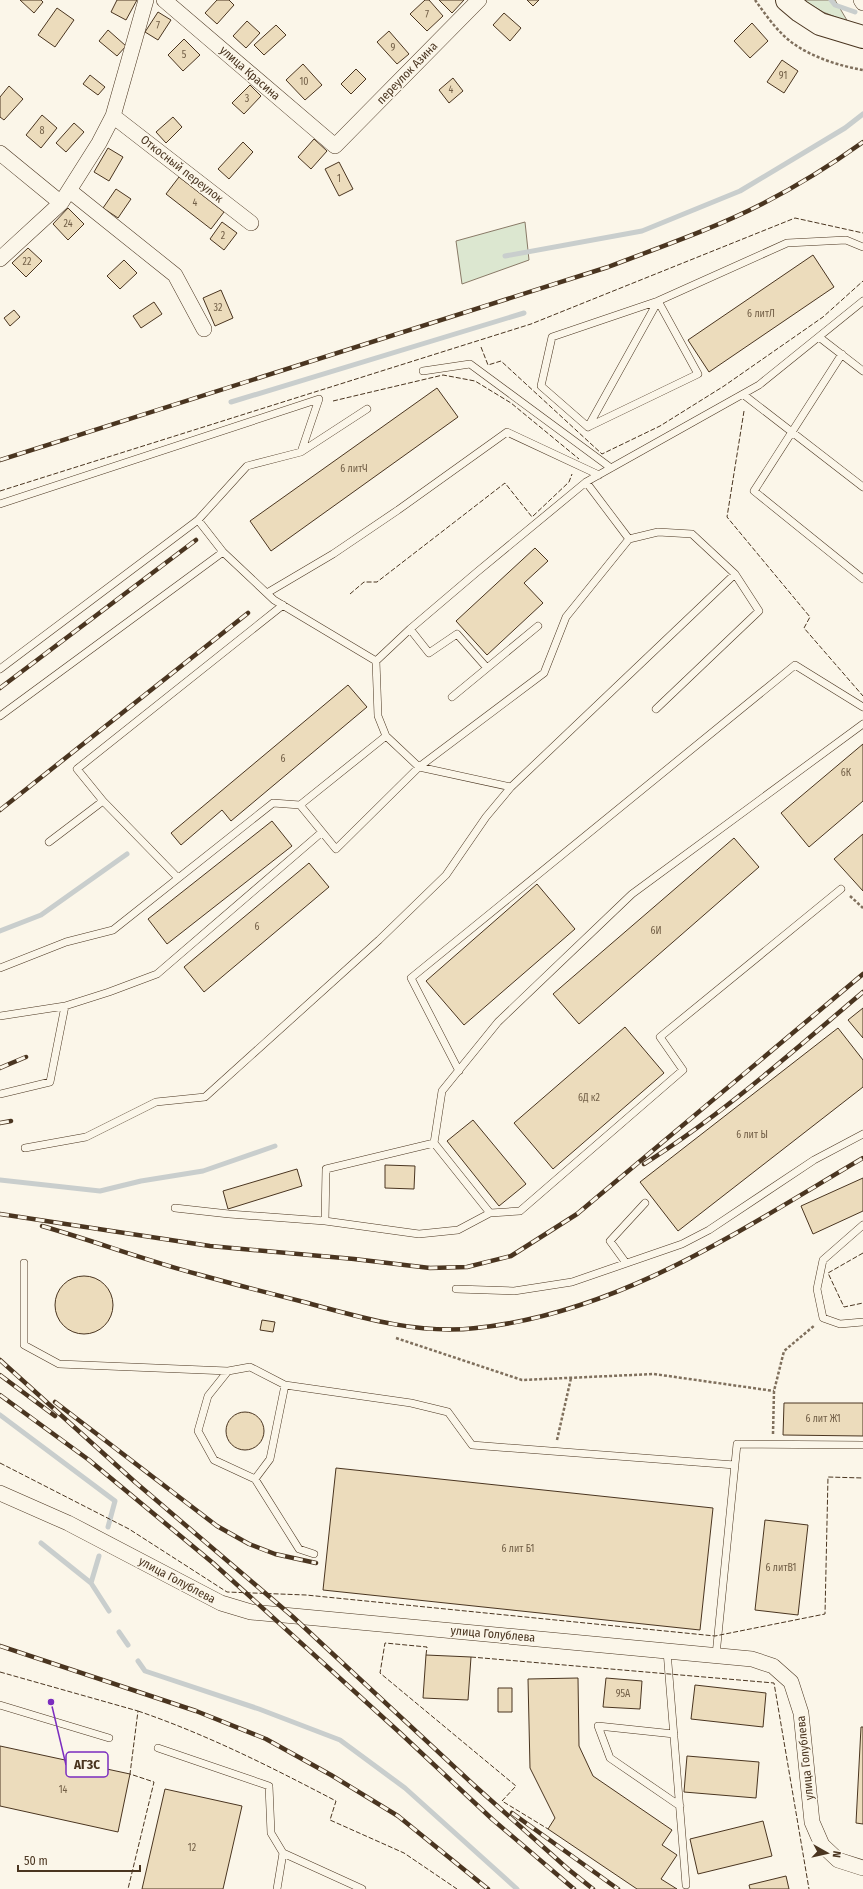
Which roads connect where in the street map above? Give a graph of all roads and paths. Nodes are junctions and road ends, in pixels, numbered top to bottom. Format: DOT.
graph roads {
  1 [pos="146,0"];
  2 [pos="164,0"];
  3 [pos="479,0"];
  4 [pos="755,0"];
  5 [pos="787,0"];
  6 [pos="861,0"];
  7 [pos="863,4"];
  8 [pos="863,37"];
  9 [pos="863,70"];
  10 [pos="113,116"];
  11 [pos="335,146"];
  12 [pos="0,153"];
  13 [pos="65,197"];
  14 [pos="251,223"];
  15 [pos="863,247"];
  16 [pos="0,259"];
  17 [pos="658,301"];
  18 [pos="863,301"];
  19 [pos="204,329"];
  20 [pos="819,337"];
  21 [pos="842,354"];
  22 [pos="423,371"];
  23 [pos="863,371"];
  24 [pos="744,395"];
  25 [pos="367,409"];
  26 [pos="588,428"];
  27 [pos="792,432"];
  28 [pos="301,452"];
  29 [pos="611,468"];
  30 [pos="599,475"];
  31 [pos="586,482"];
  32 [pos="863,487"];
  33 [pos="0,504"];
  34 [pos="198,520"];
  35 [pos="629,540"];
  36 [pos="223,552"];
  37 [pos="735,574"];
  38 [pos="863,579"];
  39 [pos="267,593"];
  40 [pos="283,605"];
  41 [pos="538,626"];
  42 [pos="410,630"];
  43 [pos="376,661"];
  44 [pos="487,668"];
  45 [pos="0,670"];
  46 [pos="452,697"];
  47 [pos="863,707"];
  48 [pos="656,709"];
  49 [pos="0,716"];
  50 [pos="863,724"];
  51 [pos="386,736"];
  52 [pos="419,767"];
  53 [pos="511,787"];
  54 [pos="103,801"];
  55 [pos="300,805"];
  56 [pos="322,832"];
  57 [pos="49,842"];
  58 [pos="178,878"];
  59 [pos="841,889"];
  60 [pos="863,908"];
  61 [pos="0,968"];
  62 [pos="65,1006"];
  63 [pos="0,1016"];
  64 [pos="459,1071"];
  65 [pos="0,1094"];
  66 [pos="863,1134"];
  67 [pos="434,1143"];
  68 [pos="26,1148"];
  69 [pos="645,1203"];
  70 [pos="175,1208"];
  71 [pos="490,1213"];
  72 [pos="325,1221"];
  73 [pos="863,1225"];
  74 [pos="24,1263"];
  75 [pos="626,1263"];
  76 [pos="456,1289"];
  77 [pos="823,1318"];
  78 [pos="863,1322"];
  79 [pos="396,1338"];
  80 [pos="228,1371"];
  81 [pos="571,1378"];
  82 [pos="285,1385"];
  83 [pos="774,1391"];
  84 [pos="773,1445"];
  85 [pos="863,1446"];
  86 [pos="554,1451"];
  87 [pos="735,1465"];
  88 [pos="255,1479"];
  89 [pos="0,1493"];
  90 [pos="314,1554"];
  91 [pos="667,1650"];
  92 [pos="716,1655"];
  93 [pos="0,1705"];
  94 [pos="674,1734"];
  95 [pos="109,1738"];
  96 [pos="158,1748"];
  97 [pos="680,1806"];
  98 [pos="283,1853"];
  99 [pos="863,1868"];
  100 [pos="686,1885"];
  101 [pos="277,1889"];
  102 [pos="362,1889"];
  1 -- 10 [label="street"];
  2 -- 11 [label="street, улица Красина"];
  3 -- 11 [label="street, переулок Азина"];
  4 -- 9 [label="path"];
  5 -- 8 [label="main road"];
  6 -- 7 [label="street"];
  10 -- 13 [label="street"];
  10 -- 14 [label="street, Откосный переулок"];
  12 -- 13 [label="street"];
  13 -- 16 [label="street"];
  13 -- 19 [label="street"];
  15 -- 17 [label="lane"];
  17 -- 26 [label="lane"];
  17 -- 26 [label="lane"];
  17 -- 26 [label="lane"];
  18 -- 20 [label="lane"];
  20 -- 21 [label="lane"];
  20 -- 24 [label="lane"];
  21 -- 23 [label="lane"];
  21 -- 27 [label="lane"];
  22 -- 29 [label="lane"];
  24 -- 27 [label="lane"];
  24 -- 29 [label="lane"];
  25 -- 28 [label="lane"];
  27 -- 32 [label="lane"];
  27 -- 38 [label="lane"];
  28 -- 33 [label="lane"];
  28 -- 34 [label="lane"];
  29 -- 30 [label="lane"];
  30 -- 31 [label="lane"];
  30 -- 39 [label="lane"];
  31 -- 35 [label="lane"];
  31 -- 42 [label="lane"];
  34 -- 36 [label="lane"];
  34 -- 45 [label="lane"];
  35 -- 37 [label="lane"];
  35 -- 52 [label="lane"];
  36 -- 39 [label="lane"];
  36 -- 49 [label="lane"];
  37 -- 48 [label="lane"];
  37 -- 53 [label="lane"];
  39 -- 40 [label="lane"];
  40 -- 43 [label="lane"];
  40 -- 54 [label="lane"];
  41 -- 44 [label="lane"];
  42 -- 43 [label="lane"];
  42 -- 44 [label="lane"];
  43 -- 51 [label="lane"];
  44 -- 46 [label="lane"];
  47 -- 64 [label="lane"];
  50 -- 64 [label="lane"];
  51 -- 52 [label="lane"];
  51 -- 55 [label="lane"];
  52 -- 53 [label="lane"];
  52 -- 56 [label="lane"];
  53 -- 68 [label="lane"];
  54 -- 57 [label="lane"];
  54 -- 58 [label="lane"];
  55 -- 56 [label="lane"];
  55 -- 58 [label="lane"];
  56 -- 62 [label="lane"];
  58 -- 61 [label="lane"];
  59 -- 60 [label="path"];
  59 -- 71 [label="lane"];
  62 -- 63 [label="lane"];
  62 -- 65 [label="lane"];
  64 -- 67 [label="lane"];
  66 -- 75 [label="lane"];
  67 -- 71 [label="lane"];
  67 -- 72 [label="lane"];
  69 -- 75 [label="lane"];
  70 -- 72 [label="lane"];
  71 -- 72 [label="lane"];
  73 -- 77 [label="lane"];
  74 -- 80 [label="lane"];
  75 -- 76 [label="lane"];
  77 -- 78 [label="lane"];
  77 -- 83 [label="path"];
  79 -- 81 [label="path"];
  80 -- 82 [label="lane"];
  80 -- 88 [label="lane"];
  81 -- 83 [label="path"];
  81 -- 86 [label="path"];
  82 -- 86 [label="lane"];
  82 -- 88 [label="lane"];
  83 -- 84 [label="path"];
  84 -- 85 [label="lane"];
  84 -- 87 [label="lane"];
  86 -- 87 [label="lane"];
  87 -- 92 [label="lane"];
  88 -- 90 [label="lane"];
  89 -- 91 [label="street, улица Голублева"];
  91 -- 92 [label="street, улица Голублева"];
  91 -- 94 [label="lane"];
  92 -- 99 [label="street, улица Голублева"];
  93 -- 95 [label="lane"];
  94 -- 97 [label="lane"];
  94 -- 97 [label="lane"];
  96 -- 98 [label="lane"];
  97 -- 100 [label="lane"];
  98 -- 101 [label="lane"];
  98 -- 102 [label="lane"];
}
